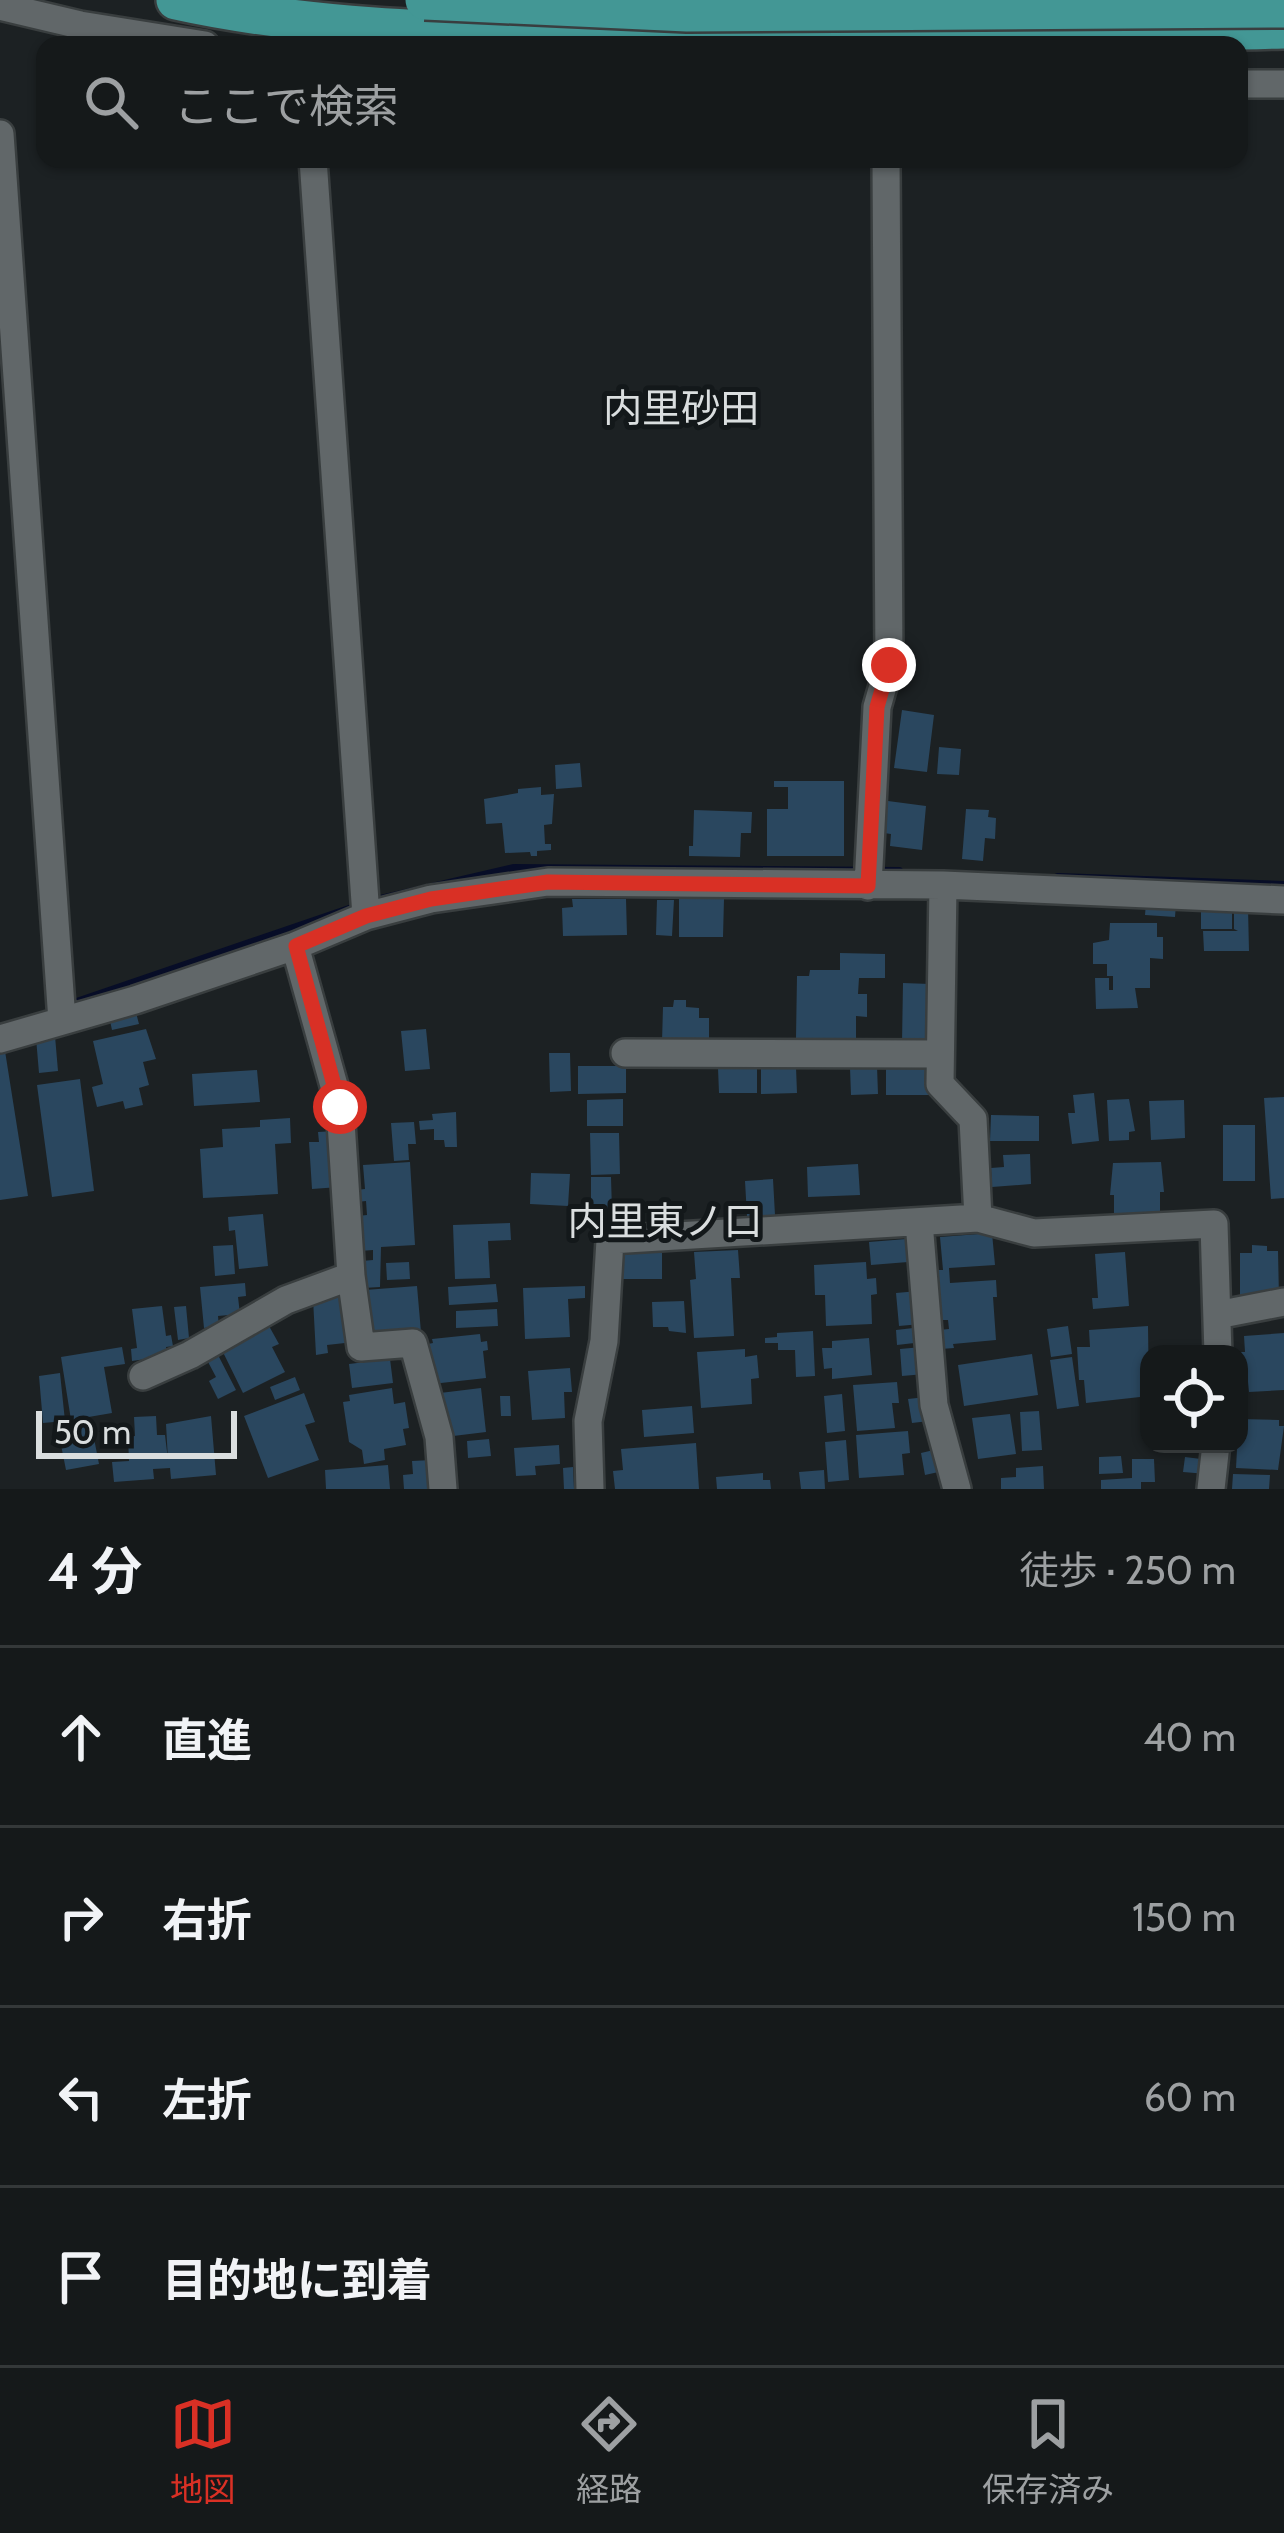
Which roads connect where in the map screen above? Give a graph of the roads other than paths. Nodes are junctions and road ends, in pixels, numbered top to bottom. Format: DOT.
graph roads {
  1 [pos="147,0"];
  2 [pos="176,0"];
  3 [pos="425,0"];
  4 [pos="0,7"];
  5 [pos="1284,8"];
  6 [pos="1284,29"];
  7 [pos="149,36"];
  8 [pos="323,36"];
  9 [pos="587,36"];
  10 [pos="983,36"];
  11 [pos="1248,54"];
  12 [pos="1284,54"];
  13 [pos="1248,84"];
  14 [pos="1284,84"];
  15 [pos="0,134"];
  16 [pos="314,168"];
  17 [pos="886,168"];
  18 [pos="943,884"];
  19 [pos="868,886"];
  20 [pos="1284,900"];
  21 [pos="366,916"];
  22 [pos="296,946"];
  23 [pos="62,1021"];
  24 [pos="0,1039"];
  25 [pos="625,1053"];
  26 [pos="940,1054"];
  27 [pos="978,1218"];
  28 [pos="919,1222"];
  29 [pos="351,1276"];
  30 [pos="1284,1302"];
  31 [pos="1217,1315"];
  32 [pos="1218,1345"];
  33 [pos="142,1376"];
  34 [pos="1215,1453"];
  35 [pos="442,1489"];
  36 [pos="590,1489"];
  37 [pos="957,1489"];
  38 [pos="1211,1489"];
  1 -- 8 [label="highway"];
  2 -- 9 [label="highway"];
  3 -- 5 [label="highway, bridge"];
  4 -- 7 [label="street"];
  6 -- 10 [label="highway"];
  11 -- 12 [label="highway"];
  13 -- 14 [label="street"];
  15 -- 23 [label="street"];
  16 -- 21 [label="street"];
  17 -- 19 [label="street"];
  18 -- 19 [label="street"];
  18 -- 20 [label="street"];
  18 -- 26 [label="street"];
  19 -- 21 [label="street"];
  21 -- 22 [label="street"];
  22 -- 23 [label="street"];
  22 -- 29 [label="street"];
  23 -- 24 [label="street"];
  25 -- 26 [label="street"];
  26 -- 27 [label="street"];
  27 -- 28 [label="street"];
  27 -- 31 [label="street"];
  28 -- 36 [label="street"];
  28 -- 37 [label="street"];
  29 -- 33 [label="street"];
  29 -- 35 [label="street"];
  30 -- 31 [label="street"];
  31 -- 32 [label="street"];
  34 -- 38 [label="street"];
}
